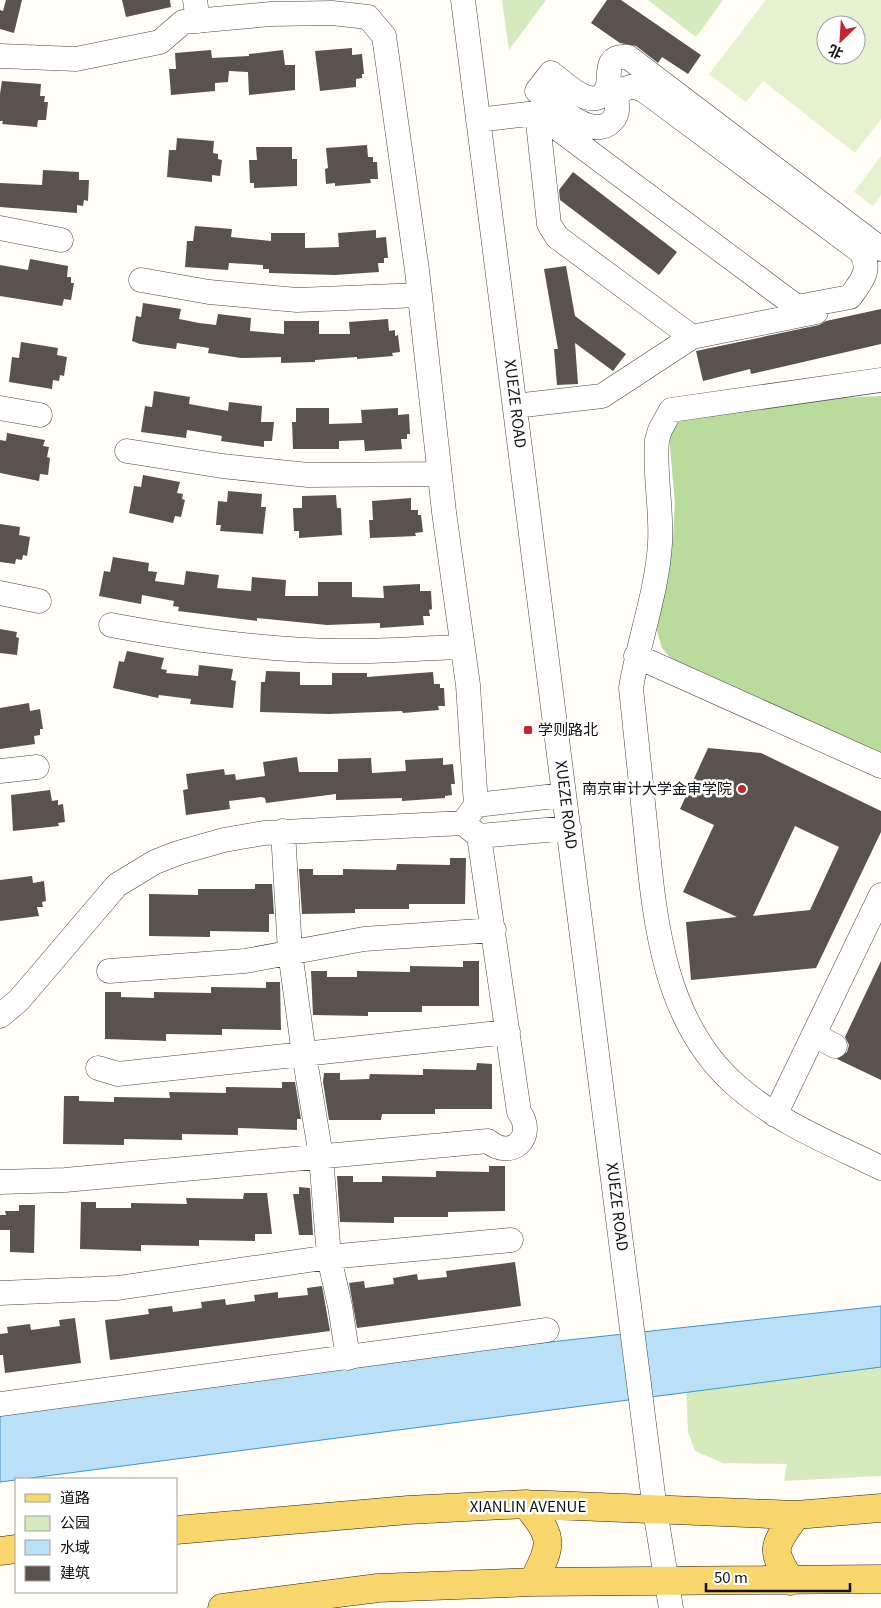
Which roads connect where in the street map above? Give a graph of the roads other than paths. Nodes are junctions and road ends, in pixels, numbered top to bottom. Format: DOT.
graph roads {
  1 [pos="463,0"];
  2 [pos="197,10"];
  3 [pos="0,56"];
  4 [pos="537,113"];
  5 [pos="478,120"];
  6 [pos="0,228"];
  7 [pos="61,240"];
  8 [pos="881,249"];
  9 [pos="881,270"];
  10 [pos="141,280"];
  11 [pos="420,295"];
  12 [pos="692,337"];
  13 [pos="881,380"];
  14 [pos="515,406"];
  15 [pos="0,408"];
  16 [pos="40,415"];
  17 [pos="127,451"];
  18 [pos="439,474"];
  19 [pos="0,593"];
  20 [pos="38,601"];
  21 [pos="111,625"];
  22 [pos="462,647"];
  23 [pos="636,656"];
  24 [pos="881,766"];
  25 [pos="36,767"];
  26 [pos="0,771"];
  27 [pos="564,794"];
  28 [pos="473,821"];
  29 [pos="569,828"];
  30 [pos="283,831"];
  31 [pos="881,895"];
  32 [pos="494,930"];
  33 [pos="290,952"];
  34 [pos="109,971"];
  35 [pos="0,1016"];
  36 [pos="508,1032"];
  37 [pos="814,1035"];
  38 [pos="835,1046"];
  39 [pos="304,1054"];
  40 [pos="98,1068"];
  41 [pos="775,1115"];
  42 [pos="321,1156"];
  43 [pos="881,1168"];
  44 [pos="0,1182"];
  45 [pos="511,1240"];
  46 [pos="329,1257"];
  47 [pos="0,1293"];
  48 [pos="547,1330"];
  49 [pos="348,1358"];
  50 [pos="0,1404"];
  51 [pos="526,1504"];
  52 [pos="881,1508"];
  53 [pos="656,1510"];
  54 [pos="796,1515"];
  55 [pos="178,1530"];
  56 [pos="15,1549"];
  57 [pos="0,1551"];
  58 [pos="881,1580"];
  59 [pos="668,1581"];
  60 [pos="791,1581"];
  61 [pos="533,1582"];
  62 [pos="222,1608"];
  63 [pos="671,1608"];
  1 -- 5 [label="street, XUEZE ROAD"];
  2 -- 3 [label="street"];
  2 -- 11 [label="street"];
  4 -- 5 [label="street"];
  4 -- 8 [label="street"];
  4 -- 12 [label="street"];
  5 -- 14 [label="street, XUEZE ROAD"];
  6 -- 7 [label="street"];
  9 -- 12 [label="street"];
  10 -- 11 [label="street"];
  11 -- 18 [label="street"];
  12 -- 14 [label="street"];
  13 -- 23 [label="street"];
  14 -- 27 [label="street, XUEZE ROAD"];
  15 -- 16 [label="street"];
  17 -- 18 [label="street"];
  18 -- 22 [label="street"];
  19 -- 20 [label="street"];
  21 -- 22 [label="street"];
  22 -- 28 [label="street"];
  23 -- 24 [label="street"];
  23 -- 41 [label="street"];
  25 -- 26 [label="street"];
  27 -- 28 [label="street"];
  27 -- 29 [label="street, XUEZE ROAD"];
  28 -- 29 [label="street"];
  28 -- 30 [label="street"];
  28 -- 32 [label="street"];
  29 -- 53 [label="street, XUEZE ROAD"];
  30 -- 33 [label="street"];
  30 -- 35 [label="street"];
  31 -- 37 [label="street"];
  32 -- 33 [label="street"];
  32 -- 36 [label="street"];
  33 -- 34 [label="street"];
  33 -- 39 [label="street"];
  36 -- 39 [label="street"];
  36 -- 42 [label="street"];
  37 -- 38 [label="street"];
  37 -- 41 [label="street"];
  39 -- 40 [label="street"];
  39 -- 42 [label="street"];
  41 -- 43 [label="street"];
  42 -- 44 [label="street"];
  42 -- 46 [label="street"];
  45 -- 46 [label="street"];
  46 -- 47 [label="street"];
  46 -- 49 [label="street"];
  48 -- 49 [label="street"];
  49 -- 50 [label="street"];
  51 -- 53 [label="main road, XIANLIN AVENUE"];
  51 -- 55 [label="main road, XIANLIN AVENUE"];
  51 -- 61 [label="main road"];
  52 -- 54 [label="main road, XIANLIN AVENUE"];
  53 -- 54 [label="main road, XIANLIN AVENUE"];
  53 -- 59 [label="street, XUEZE ROAD"];
  54 -- 60 [label="main road"];
  56 -- 57 [label="main road"];
  58 -- 60 [label="main road"];
  59 -- 60 [label="main road"];
  59 -- 61 [label="main road"];
  59 -- 63 [label="street, XUEZE ROAD"];
  61 -- 62 [label="main road"];
}
